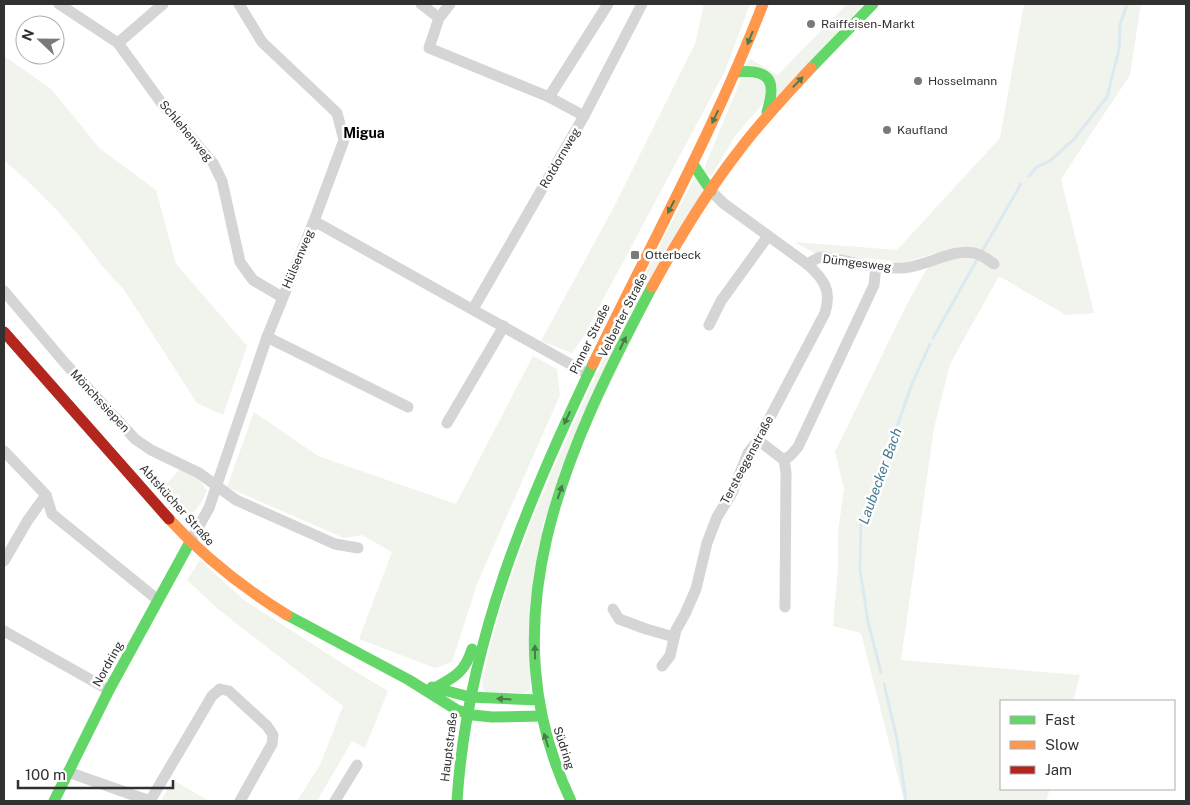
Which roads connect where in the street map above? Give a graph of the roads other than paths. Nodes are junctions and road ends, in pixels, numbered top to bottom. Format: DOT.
graph roads {
  1 [pos="59,4"];
  2 [pos="163,4"];
  3 [pos="239,4"];
  4 [pos="421,4"];
  5 [pos="450,4"];
  6 [pos="608,4"];
  7 [pos="642,4"];
  8 [pos="763,4"];
  9 [pos="873,4"];
  10 [pos="440,18"];
  11 [pos="118,43"];
  12 [pos="736,72"];
  13 [pos="549,97"];
  14 [pos="584,116"];
  15 [pos="765,119"];
  16 [pos="693,164"];
  17 [pos="711,191"];
  18 [pos="314,221"];
  19 [pos="768,236"];
  20 [pos="989,261"];
  21 [pos="808,264"];
  22 [pos="876,266"];
  23 [pos="4,292"];
  24 [pos="282,297"];
  25 [pos="472,309"];
  26 [pos="709,325"];
  27 [pos="504,326"];
  28 [pos="4,332"];
  29 [pos="267,337"];
  30 [pos="588,374"];
  31 [pos="408,407"];
  32 [pos="447,423"];
  33 [pos="758,440"];
  34 [pos="4,451"];
  35 [pos="784,460"];
  36 [pos="216,486"];
  37 [pos="46,495"];
  38 [pos="522,523"];
  39 [pos="190,542"];
  40 [pos="358,548"];
  41 [pos="4,561"];
  42 [pos="158,600"];
  43 [pos="785,607"];
  44 [pos="614,609"];
  45 [pos="4,631"];
  46 [pos="674,637"];
  47 [pos="662,666"];
  48 [pos="417,684"];
  49 [pos="435,688"];
  50 [pos="109,690"];
  51 [pos="470,697"];
  52 [pos="538,700"];
  53 [pos="466,714"];
  54 [pos="541,716"];
  55 [pos="357,765"];
  56 [pos="68,772"];
  57 [pos="54,801"];
  58 [pos="150,801"];
  59 [pos="240,801"];
  60 [pos="334,801"];
  61 [pos="457,801"];
  62 [pos="571,801"];
  1 -- 11 [label="street, Schlehenweg"];
  2 -- 11 [label="street"];
  3 -- 18 [label="street, Hülsenweg"];
  4 -- 10 [label="street"];
  5 -- 10 [label="street"];
  6 -- 13 [label="street"];
  7 -- 14 [label="street, Rotdornweg"];
  8 -- 12 [label="street, Pinner Straße, one-way"];
  15 -- 9 [label="street, Velberter Straße, one-way"];
  10 -- 13 [label="street"];
  11 -- 24 [label="street, Schlehenweg"];
  12 -- 15 [label="street"];
  12 -- 16 [label="street, Pinner Straße, one-way"];
  13 -- 14 [label="street"];
  14 -- 25 [label="street, Rotdornweg"];
  15 -- 17 [label="street, Velberter Straße"];
  16 -- 17 [label="street"];
  16 -- 30 [label="street, Pinner Straße, one-way"];
  17 -- 19 [label="street, Dümgesweg"];
  52 -- 17 [label="street, Velberter Straße, one-way"];
  18 -- 24 [label="street, Hülsenweg"];
  18 -- 25 [label="street"];
  19 -- 21 [label="street, Dümgesweg"];
  19 -- 26 [label="street"];
  20 -- 22 [label="street, Dümgesweg"];
  21 -- 22 [label="street, Dümgesweg"];
  21 -- 33 [label="street, Tersteegenstraße"];
  22 -- 35 [label="street"];
  23 -- 36 [label="street, Mönchssiepen"];
  24 -- 29 [label="street, Hülsenweg"];
  25 -- 27 [label="street"];
  27 -- 30 [label="street"];
  27 -- 32 [label="street"];
  28 -- 39 [label="street, Abtskücher Straße"];
  29 -- 31 [label="street"];
  29 -- 36 [label="street, Hülsenweg"];
  30 -- 38 [label="street, Pinner Straße, one-way"];
  33 -- 35 [label="street"];
  33 -- 46 [label="street, Tersteegenstraße"];
  34 -- 37 [label="street"];
  35 -- 43 [label="street"];
  36 -- 39 [label="street, Hülsenweg"];
  36 -- 40 [label="street, Mönchssiepen"];
  37 -- 41 [label="street"];
  37 -- 42 [label="street"];
  38 -- 49 [label="street"];
  38 -- 51 [label="street, Pinner Straße"];
  39 -- 42 [label="street, Nordring"];
  39 -- 48 [label="street, Abtskücher Straße"];
  42 -- 50 [label="street, Nordring"];
  44 -- 46 [label="street"];
  45 -- 50 [label="street"];
  46 -- 47 [label="street, Tersteegenstraße"];
  48 -- 49 [label="street, Abtskücher Straße"];
  48 -- 53 [label="street, Abtskücher Straße"];
  49 -- 51 [label="street, Abtskücher Straße"];
  50 -- 56 [label="street, Nordring"];
  52 -- 51 [label="street, Abtskücher Straße, one-way"];
  51 -- 53 [label="street, Hauptstraße"];
  52 -- 54 [label="street, Südring"];
  53 -- 54 [label="street"];
  53 -- 61 [label="street, Hauptstraße"];
  62 -- 54 [label="street, Südring, one-way"];
  55 -- 60 [label="street"];
  56 -- 57 [label="street, Nordring"];
  56 -- 58 [label="street"];
  58 -- 59 [label="street"];
}
